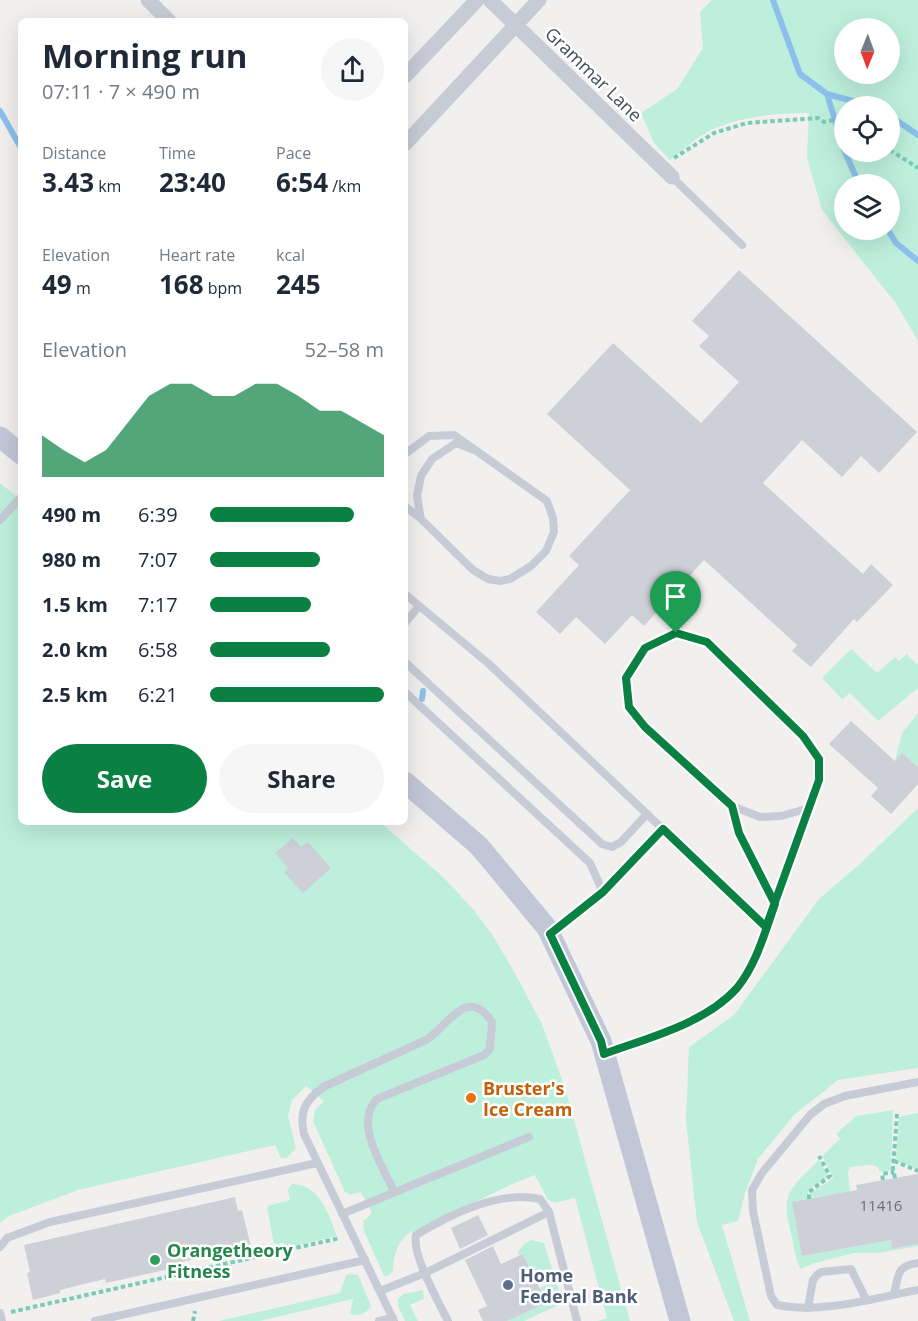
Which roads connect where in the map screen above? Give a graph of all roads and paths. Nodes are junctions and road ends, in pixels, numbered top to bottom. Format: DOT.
graph roads {
  1 [pos="148,0"];
  2 [pos="477,0"];
  3 [pos="490,0"];
  4 [pos="539,0"];
  5 [pos="166,18"];
  6 [pos="515,25"];
  7 [pos="408,73"];
  8 [pos="834,120"];
  9 [pos="408,141"];
  10 [pos="900,156"];
  11 [pos="670,160"];
  12 [pos="918,168"];
  13 [pos="672,177"];
  14 [pos="742,245"];
  15 [pos="0,437"];
  16 [pos="477,451"];
  17 [pos="18,452"];
  18 [pos="408,452"];
  19 [pos="18,500"];
  20 [pos="408,508"];
  21 [pos="421,519"];
  22 [pos="0,520"];
  23 [pos="673,592"];
  24 [pos="408,597"];
  25 [pos="419,606"];
  26 [pos="408,619"];
  27 [pos="670,636"];
  28 [pos="408,665"];
  29 [pos="408,695"];
  30 [pos="408,785"];
  31 [pos="732,806"];
  32 [pos="810,808"];
  33 [pos="647,814"];
  34 [pos="663,829"];
  35 [pos="603,892"];
  36 [pos="775,904"];
  37 [pos="766,927"];
  38 [pos="550,934"];
  39 [pos="604,1054"];
  40 [pos="918,1082"];
  41 [pos="897,1114"];
  42 [pos="529,1137"];
  43 [pos="819,1156"];
  44 [pos="894,1161"];
  45 [pos="317,1163"];
  46 [pos="918,1171"];
  47 [pos="894,1172"];
  48 [pos="895,1178"];
  49 [pos="883,1180"];
  50 [pos="394,1192"];
  51 [pos="809,1199"];
  52 [pos="549,1212"];
  53 [pos="342,1214"];
  54 [pos="353,1235"];
  55 [pos="0,1247"];
  56 [pos="365,1260"];
  57 [pos="918,1263"];
  58 [pos="425,1273"];
  59 [pos="918,1290"];
  60 [pos="380,1291"];
  61 [pos="894,1294"];
  62 [pos="866,1299"];
  63 [pos="808,1308"];
  64 [pos="0,1314"];
  65 [pos="393,1319"];
  66 [pos="2,1321"];
  67 [pos="95,1321"];
  68 [pos="379,1321"];
  69 [pos="448,1321"];
  70 [pos="578,1321"];
  71 [pos="680,1321"];
  1 -- 5 [label="street"];
  2 -- 7 [label="street"];
  3 -- 6 [label="street, Grammar Lane"];
  4 -- 6 [label="street"];
  6 -- 9 [label="street"];
  6 -- 13 [label="street, Grammar Lane"];
  8 -- 11 [label="path"];
  10 -- 12 [label="path"];
  13 -- 14 [label="lane"];
  15 -- 17 [label="main road"];
  16 -- 18 [label="lane"];
  16 -- 21 [label="lane"];
  16 -- 21 [label="lane"];
  19 -- 22 [label="lane"];
  20 -- 21 [label="lane"];
  23 -- 27 [label="path"];
  24 -- 25 [label="lane"];
  25 -- 26 [label="lane"];
  25 -- 33 [label="lane"];
  27 -- 31 [label="lane"];
  27 -- 32 [label="lane"];
  28 -- 33 [label="lane"];
  29 -- 35 [label="lane"];
  30 -- 38 [label="main road"];
  31 -- 32 [label="lane"];
  31 -- 36 [label="lane"];
  32 -- 36 [label="lane"];
  33 -- 34 [label="lane"];
  34 -- 35 [label="lane"];
  34 -- 37 [label="lane"];
  35 -- 38 [label="lane"];
  36 -- 37 [label="lane"];
  37 -- 39 [label="lane"];
  38 -- 39 [label="main road"];
  39 -- 71 [label="main road"];
  40 -- 63 [label="lane"];
  41 -- 44 [label="path"];
  42 -- 50 [label="lane"];
  43 -- 51 [label="path"];
  44 -- 46 [label="path"];
  44 -- 47 [label="path"];
  45 -- 50 [label="lane"];
  45 -- 53 [label="lane"];
  45 -- 55 [label="lane"];
  47 -- 48 [label="path"];
  47 -- 49 [label="path"];
  50 -- 53 [label="lane"];
  52 -- 58 [label="lane"];
  52 -- 58 [label="lane"];
  52 -- 70 [label="lane"];
  53 -- 54 [label="lane"];
  54 -- 56 [label="lane"];
  54 -- 64 [label="path"];
  56 -- 60 [label="lane"];
  56 -- 67 [label="lane"];
  57 -- 61 [label="lane"];
  58 -- 60 [label="lane"];
  58 -- 69 [label="lane"];
  59 -- 61 [label="lane"];
  60 -- 65 [label="lane"];
  61 -- 62 [label="lane"];
  62 -- 63 [label="lane"];
  62 -- 63 [label="lane"];
  64 -- 66 [label="lane"];
  65 -- 68 [label="lane"];
}
